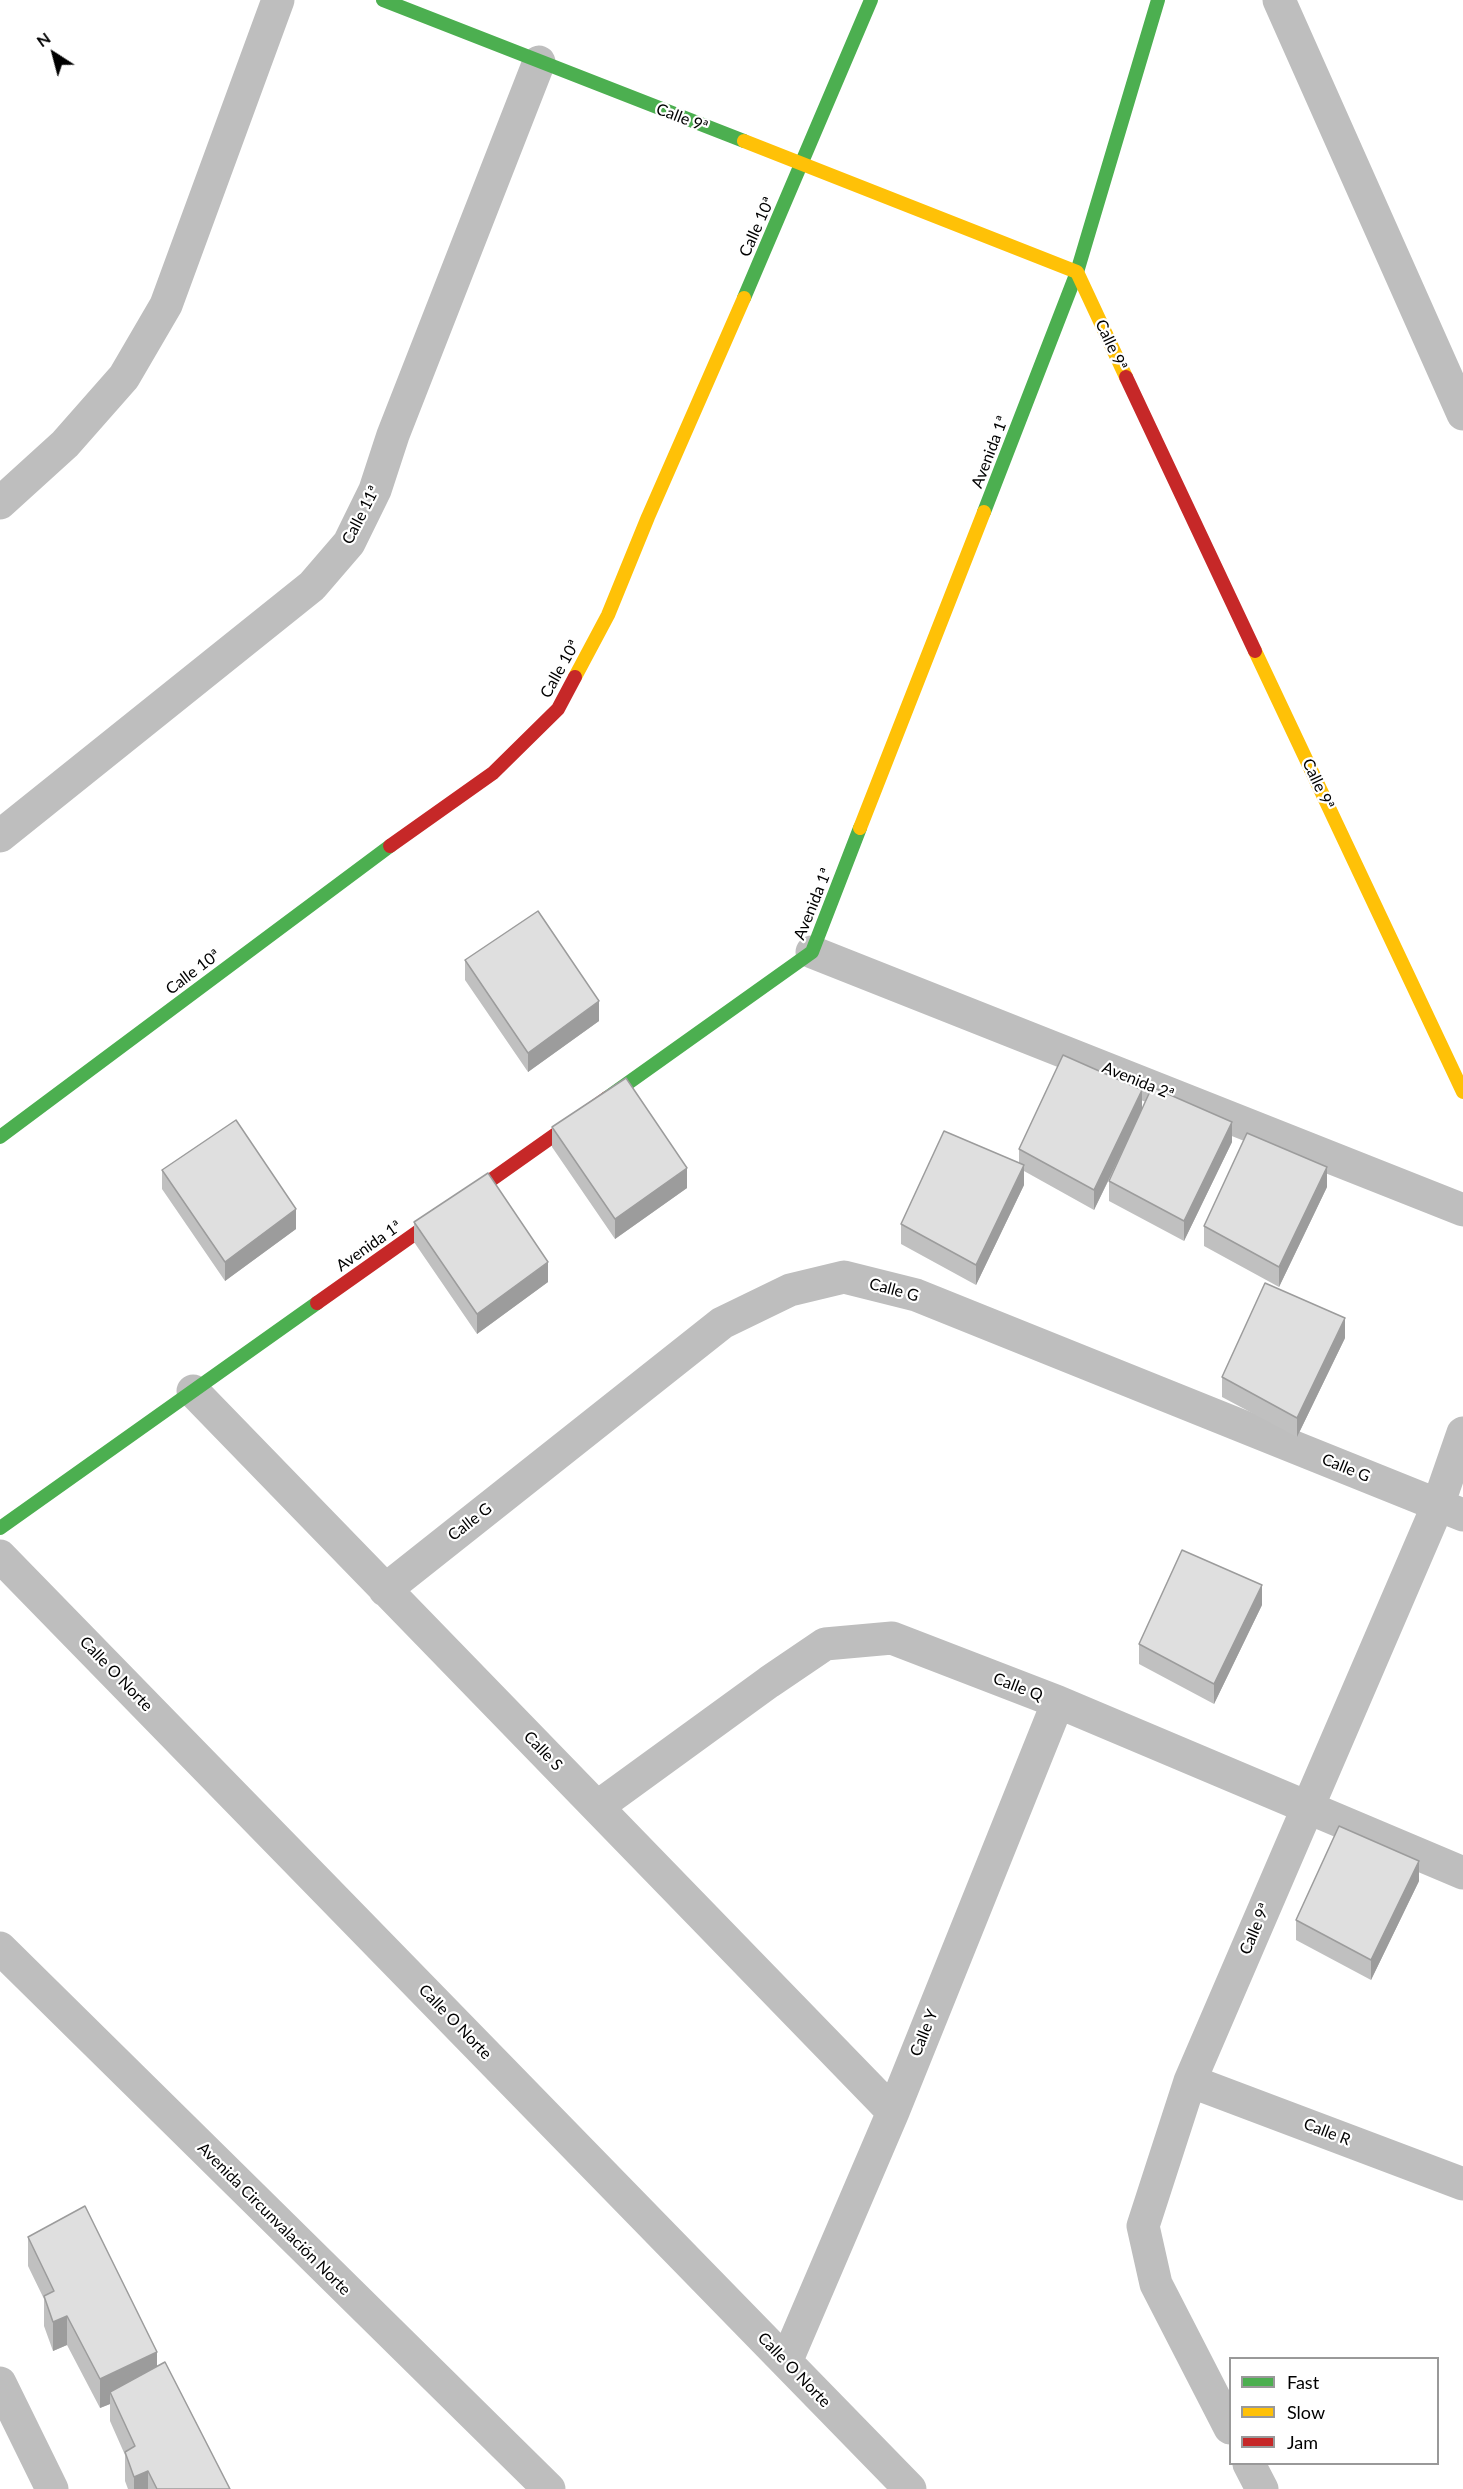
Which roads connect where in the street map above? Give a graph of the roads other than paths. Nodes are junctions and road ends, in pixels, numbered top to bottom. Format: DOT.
graph roads {
  1 [pos="278,0"];
  2 [pos="383,0"];
  3 [pos="871,0"];
  4 [pos="1158,0"];
  5 [pos="1279,0"];
  6 [pos="539,62"];
  7 [pos="802,165"];
  8 [pos="1077,272"];
  9 [pos="1463,414"];
  10 [pos="0,503"];
  11 [pos="0,836"];
  12 [pos="812,952"];
  13 [pos="1463,1092"];
  14 [pos="0,1137"];
  15 [pos="1463,1210"];
  16 [pos="193,1391"];
  17 [pos="1463,1433"];
  18 [pos="1450,1510"];
  19 [pos="0,1528"];
  20 [pos="0,1556"];
  21 [pos="385,1590"];
  22 [pos="1058,1702"];
  23 [pos="597,1807"];
  24 [pos="1307,1808"];
  25 [pos="1463,1873"];
  26 [pos="0,1948"];
  27 [pos="1190,2081"];
  28 [pos="893,2112"];
  29 [pos="1463,2184"];
  30 [pos="786,2362"];
  31 [pos="0,2383"];
  32 [pos="1229,2426"];
  33 [pos="1250,2465"];
  34 [pos="52,2489"];
  35 [pos="549,2489"];
  36 [pos="910,2489"];
  37 [pos="1262,2489"];
  1 -- 10 [label="street"];
  2 -- 6 [label="street, Calle 9ª"];
  3 -- 7 [label="street, Calle 10ª"];
  4 -- 8 [label="street, Avenida 1ª"];
  5 -- 9 [label="street"];
  6 -- 7 [label="street, Calle 9ª"];
  6 -- 11 [label="street, Calle 11ª"];
  7 -- 8 [label="street, Calle 9ª"];
  7 -- 14 [label="street, Calle 10ª"];
  8 -- 12 [label="street, Avenida 1ª"];
  8 -- 13 [label="street, Calle 9ª"];
  12 -- 15 [label="street, Avenida 2ª"];
  12 -- 16 [label="street, Avenida 1ª"];
  16 -- 19 [label="street, Avenida 1ª"];
  16 -- 21 [label="street, Calle S"];
  17 -- 18 [label="street, Calle 9ª"];
  18 -- 21 [label="street, Calle G"];
  18 -- 24 [label="street, Calle 9ª"];
  20 -- 30 [label="street, Calle O Norte"];
  21 -- 23 [label="street, Calle S"];
  22 -- 23 [label="street, Calle Q"];
  22 -- 24 [label="street, Calle Q"];
  22 -- 28 [label="street, Calle Y"];
  23 -- 28 [label="street, Calle S"];
  24 -- 25 [label="street, Calle Q"];
  24 -- 27 [label="street, Calle 9ª"];
  26 -- 35 [label="street, Avenida Circunvalación Norte"];
  27 -- 29 [label="street, Calle R"];
  27 -- 32 [label="street, Calle 9ª"];
  28 -- 30 [label="street, Calle Y"];
  30 -- 36 [label="street, Calle O Norte"];
  31 -- 34 [label="street"];
  33 -- 37 [label="street"];
}
